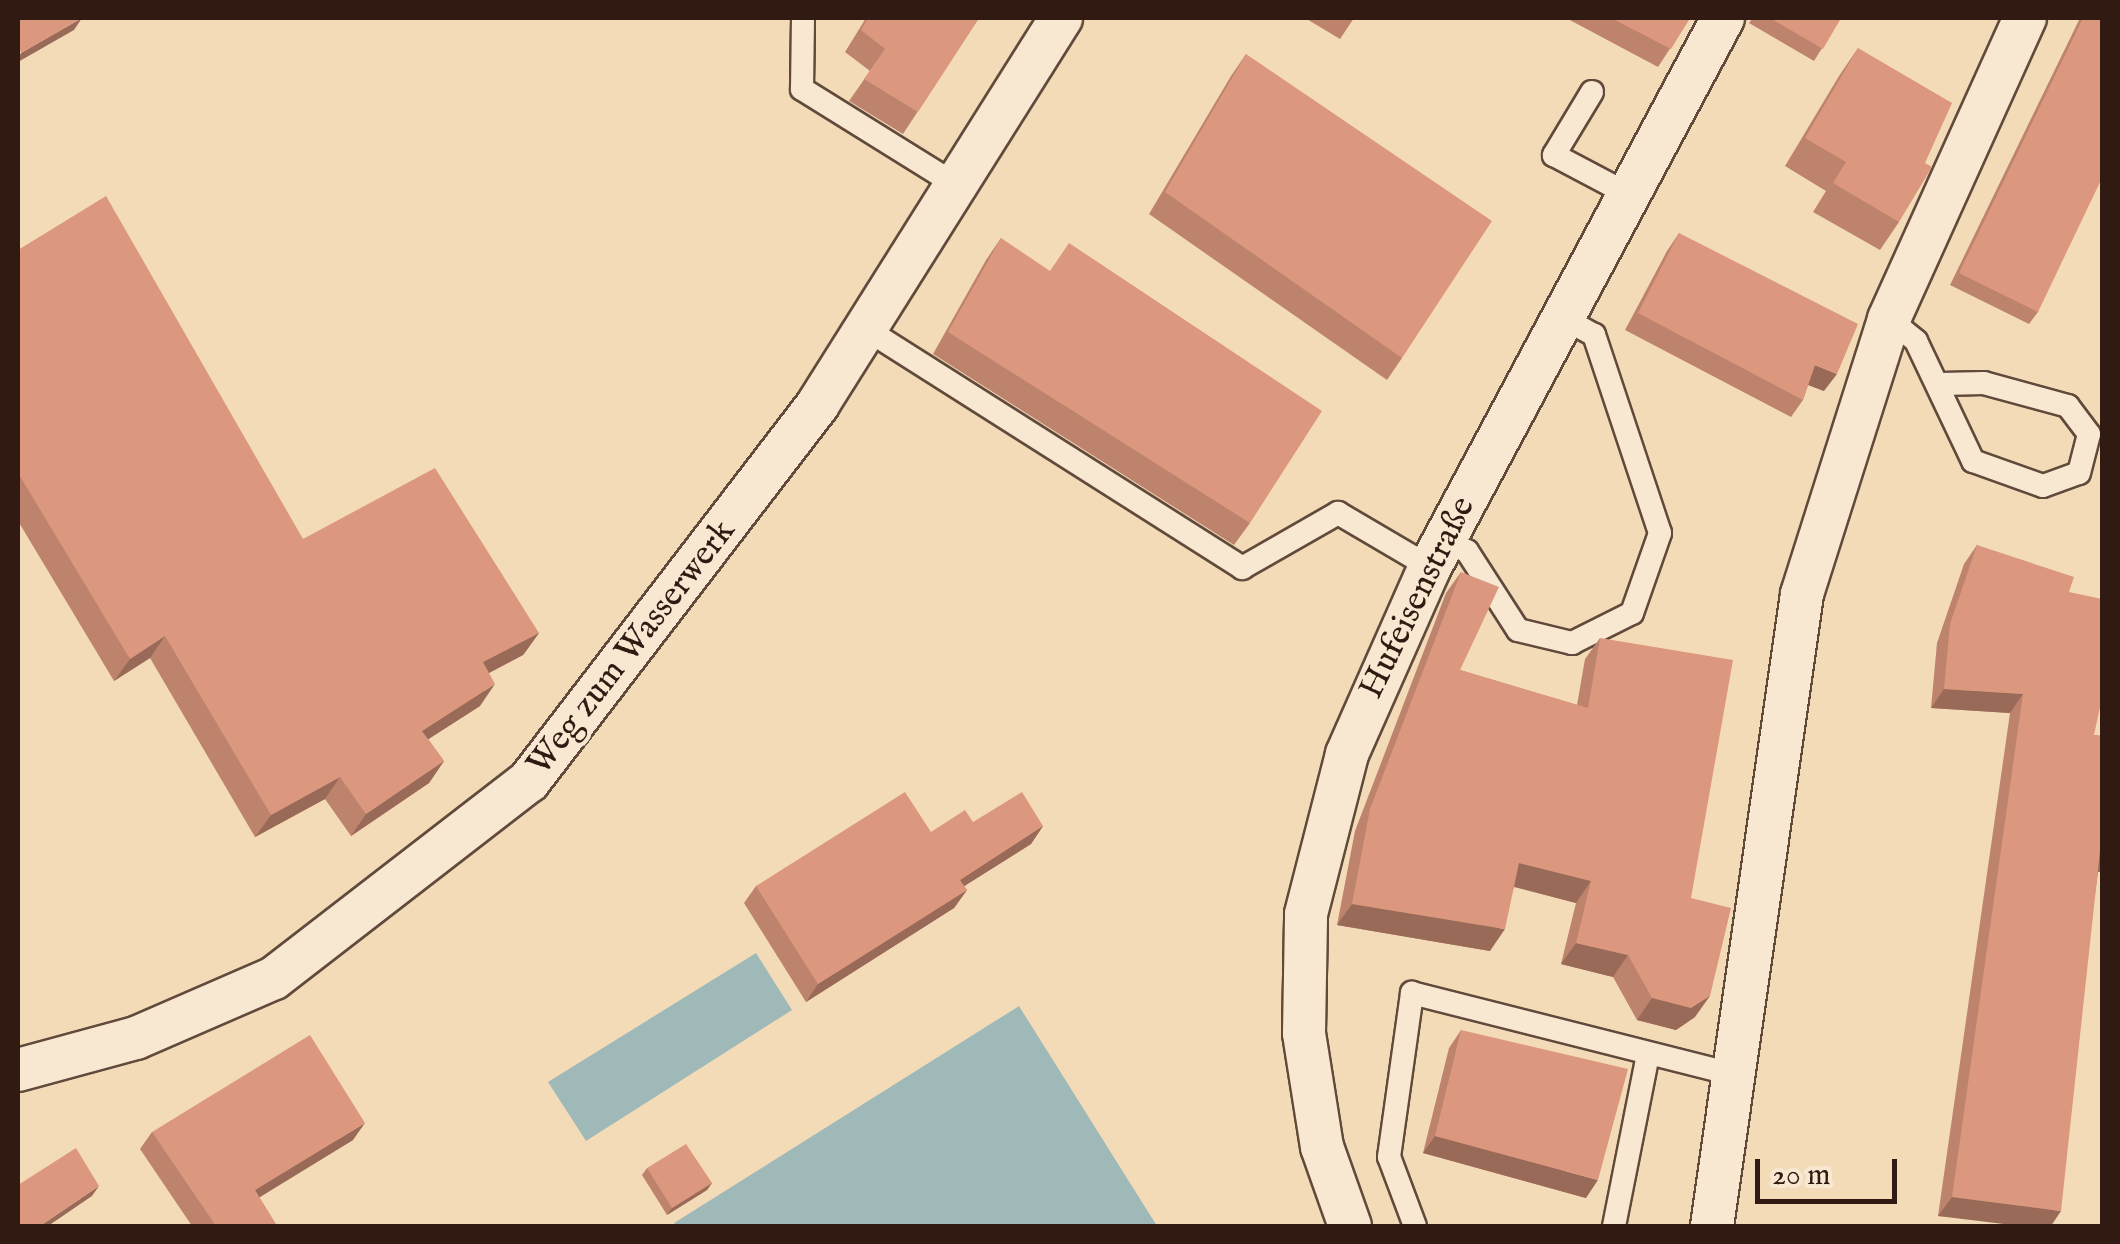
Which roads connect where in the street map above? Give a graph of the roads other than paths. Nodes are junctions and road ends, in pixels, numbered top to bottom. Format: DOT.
graph roads {
  1 [pos="803,18"];
  2 [pos="1062,18"];
  3 [pos="1723,18"];
  4 [pos="2025,18"];
  5 [pos="1592,92"];
  6 [pos="956,185"];
  7 [pos="1628,194"];
  8 [pos="1563,318"];
  9 [pos="1888,319"];
  10 [pos="866,329"];
  11 [pos="1941,384"];
  12 [pos="1438,554"];
  13 [pos="1648,1054"];
  14 [pos="18,1070"];
  15 [pos="1732,1074"];
  16 [pos="1350,1226"];
  17 [pos="1415,1226"];
  18 [pos="1614,1226"];
  19 [pos="1712,1226"];
  1 -- 6 [label="lane"];
  2 -- 6 [label="street, Weg zum Wasserwerk"];
  3 -- 7 [label="street, Hufeisenstraße"];
  4 -- 9 [label="street"];
  5 -- 7 [label="lane"];
  6 -- 10 [label="street, Weg zum Wasserwerk"];
  7 -- 8 [label="street, Hufeisenstraße"];
  8 -- 12 [label="street, Hufeisenstraße"];
  8 -- 12 [label="lane"];
  9 -- 11 [label="lane"];
  9 -- 15 [label="street"];
  10 -- 12 [label="lane"];
  10 -- 14 [label="street, Weg zum Wasserwerk"];
  11 -- 11 [label="lane"];
  12 -- 16 [label="street, Hufeisenstraße"];
  13 -- 15 [label="lane"];
  13 -- 17 [label="lane"];
  13 -- 18 [label="lane"];
  15 -- 19 [label="street"];
}
